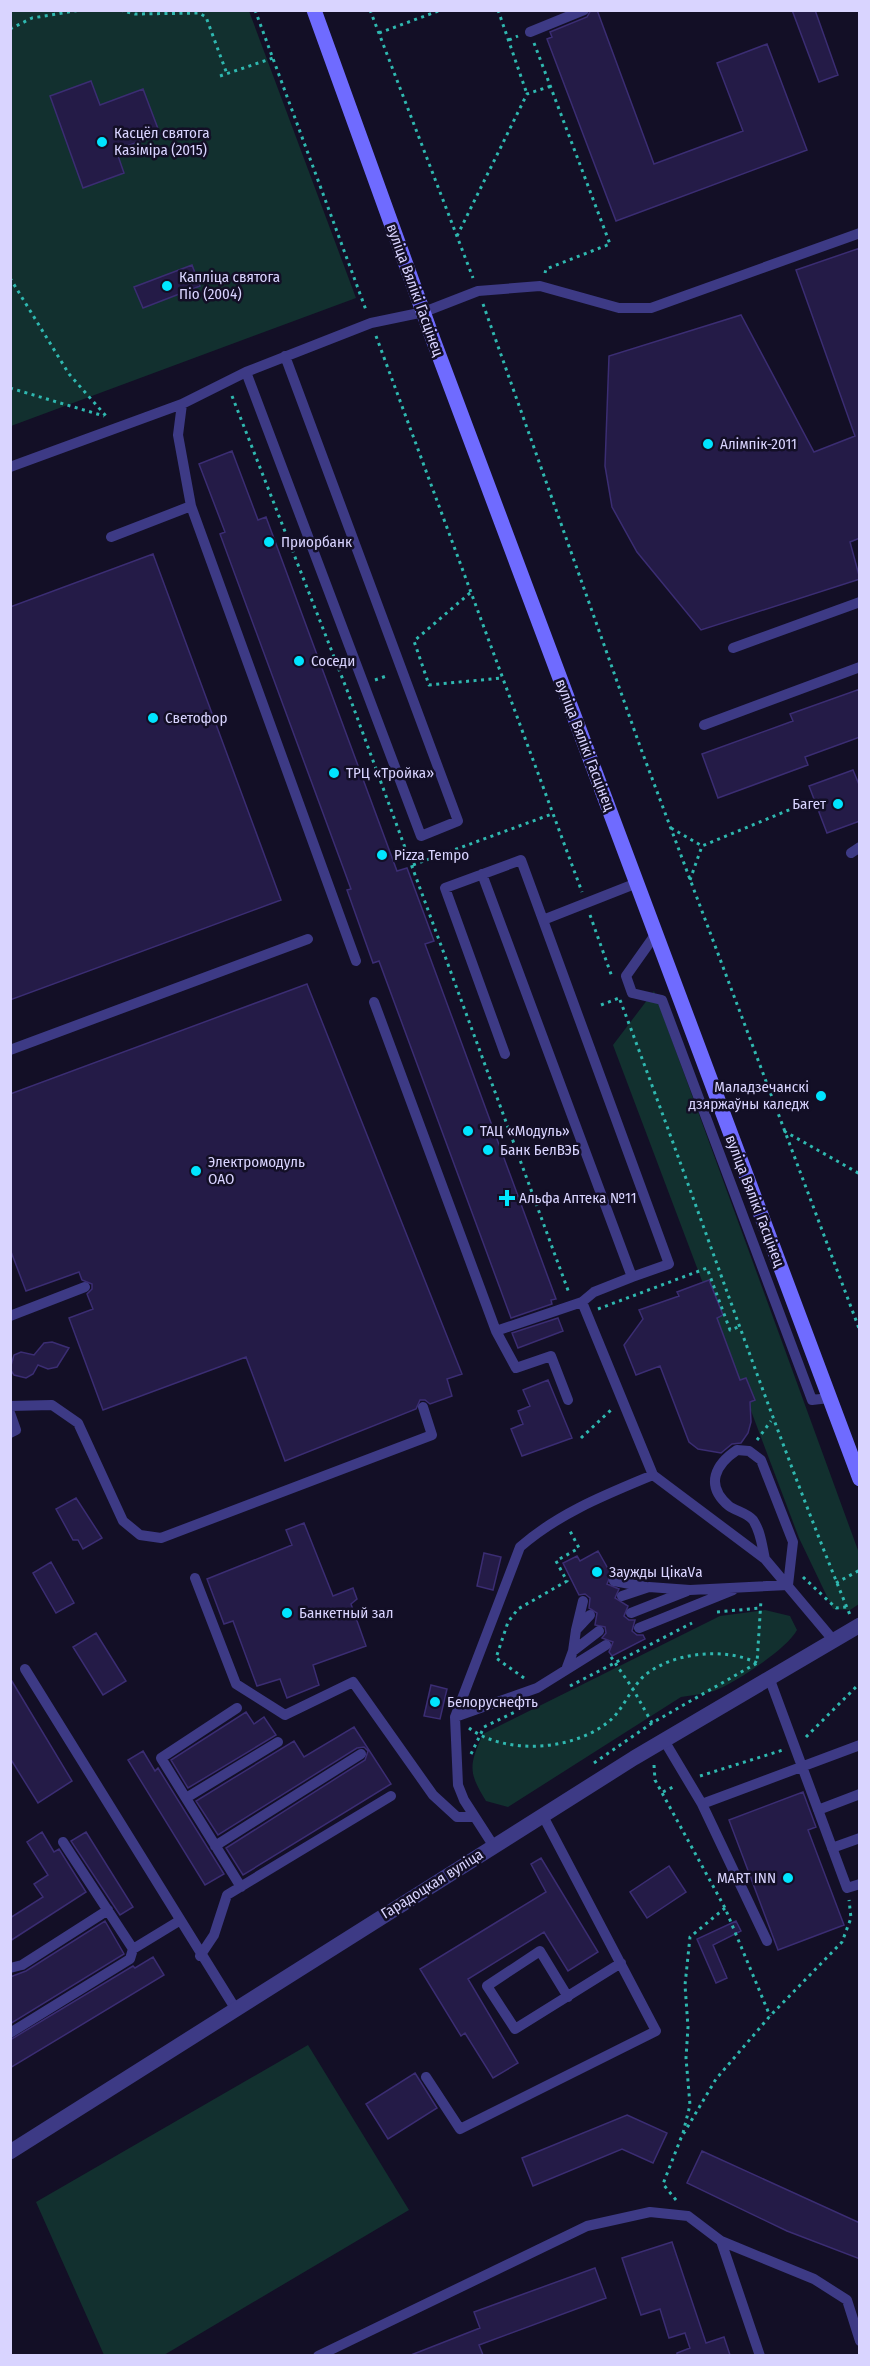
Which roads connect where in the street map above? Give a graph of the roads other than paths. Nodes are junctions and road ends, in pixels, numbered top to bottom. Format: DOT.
graph roads {
  1 [pos="314,10"];
  2 [pos="584,10"];
  3 [pos="530,32"];
  4 [pos="860,233"];
  5 [pos="424,312"];
  6 [pos="285,356"];
  7 [pos="246,372"];
  8 [pos="182,404"];
  9 [pos="10,467"];
  10 [pos="191,506"];
  11 [pos="111,537"];
  12 [pos="860,602"];
  13 [pos="734,648"];
  14 [pos="860,667"];
  15 [pos="704,725"];
  16 [pos="483,874"];
  17 [pos="637,883"];
  18 [pos="543,920"];
  19 [pos="655,935"];
  20 [pos="308,939"];
  21 [pos="356,961"];
  22 [pos="374,1002"];
  23 [pos="10,1050"];
  24 [pos="505,1054"];
  25 [pos="632,1277"];
  26 [pos="85,1287"];
  27 [pos="578,1303"];
  28 [pos="10,1316"];
  29 [pos="496,1331"];
  30 [pos="829,1398"];
  31 [pos="568,1400"];
  32 [pos="10,1406"];
  33 [pos="423,1407"];
  34 [pos="10,1413"];
  35 [pos="10,1433"];
  36 [pos="653,1474"];
  37 [pos="860,1479"];
  38 [pos="765,1560"];
  39 [pos="195,1578"];
  40 [pos="614,1581"];
  41 [pos="788,1585"];
  42 [pos="741,1586"];
  43 [pos="649,1587"];
  44 [pos="690,1590"];
  45 [pos="622,1596"];
  46 [pos="583,1601"];
  47 [pos="631,1613"];
  48 [pos="590,1615"];
  49 [pos="857,1627"];
  50 [pos="639,1628"];
  51 [pos="576,1630"];
  52 [pos="599,1631"];
  53 [pos="834,1641"];
  54 [pos="604,1646"];
  55 [pos="573,1651"];
  56 [pos="25,1669"];
  57 [pos="566,1671"];
  58 [pos="770,1680"];
  59 [pos="237,1708"];
  60 [pos="456,1718"];
  61 [pos="278,1742"];
  62 [pos="658,1745"];
  63 [pos="860,1745"];
  64 [pos="362,1754"];
  65 [pos="802,1765"];
  66 [pos="860,1794"];
  67 [pos="391,1796"];
  68 [pos="186,1798"];
  69 [pos="702,1804"];
  70 [pos="818,1810"];
  71 [pos="474,1816"];
  72 [pos="543,1816"];
  73 [pos="860,1838"];
  74 [pos="63,1842"];
  75 [pos="494,1845"];
  76 [pos="215,1846"];
  77 [pos="832,1848"];
  78 [pos="860,1884"];
  79 [pos="241,1887"];
  80 [pos="108,1910"];
  81 [pos="179,1921"];
  82 [pos="767,1941"];
  83 [pos="133,1949"];
  84 [pos="201,1956"];
  85 [pos="621,1963"];
  86 [pos="14,1965"];
  87 [pos="568,1996"];
  88 [pos="235,2008"];
  89 [pos="10,2033"];
  90 [pos="426,2077"];
  91 [pos="10,2152"];
  92 [pos="721,2241"];
  93 [pos="860,2341"];
  94 [pos="318,2355"];
  95 [pos="760,2355"];
  1 -- 5 [label="main road, вуліца Вялікі Гасцінец"];
  2 -- 3 [label="lane"];
  4 -- 5 [label="lane"];
  5 -- 6 [label="lane"];
  5 -- 17 [label="main road, вуліца Вялікі Гасцінец"];
  6 -- 7 [label="lane"];
  6 -- 7 [label="lane"];
  7 -- 8 [label="lane"];
  8 -- 9 [label="lane"];
  8 -- 10 [label="lane"];
  10 -- 11 [label="lane"];
  10 -- 21 [label="lane"];
  12 -- 13 [label="lane"];
  14 -- 15 [label="lane"];
  16 -- 18 [label="lane"];
  16 -- 24 [label="lane"];
  16 -- 25 [label="lane"];
  17 -- 18 [label="lane"];
  17 -- 19 [label="main road, вуліца Вялікі Гасцінец"];
  18 -- 25 [label="lane"];
  19 -- 30 [label="main road, вуліца Вялікі Гасцінец"];
  19 -- 30 [label="lane"];
  20 -- 23 [label="lane"];
  22 -- 29 [label="lane"];
  25 -- 27 [label="lane"];
  26 -- 28 [label="lane"];
  27 -- 29 [label="lane"];
  27 -- 36 [label="lane"];
  29 -- 31 [label="lane"];
  30 -- 37 [label="main road, вуліца Вялікі Гасцінец"];
  32 -- 33 [label="lane"];
  34 -- 35 [label="lane"];
  36 -- 38 [label="lane"];
  36 -- 60 [label="lane"];
  38 -- 41 [label="lane"];
  38 -- 41 [label="lane"];
  39 -- 71 [label="lane"];
  40 -- 43 [label="lane"];
  41 -- 42 [label="lane"];
  41 -- 53 [label="lane"];
  42 -- 44 [label="lane"];
  42 -- 50 [label="lane"];
  43 -- 44 [label="lane"];
  43 -- 45 [label="lane"];
  44 -- 47 [label="lane"];
  46 -- 51 [label="lane"];
  48 -- 51 [label="lane"];
  49 -- 53 [label="street, Гарадоцкая вуліца"];
  51 -- 55 [label="lane"];
  52 -- 55 [label="lane"];
  53 -- 58 [label="street, Гарадоцкая вуліца"];
  54 -- 57 [label="lane"];
  55 -- 57 [label="lane"];
  56 -- 81 [label="lane"];
  57 -- 60 [label="lane"];
  58 -- 62 [label="street, Гарадоцкая вуліца"];
  58 -- 65 [label="lane"];
  59 -- 68 [label="lane"];
  60 -- 71 [label="lane"];
  61 -- 68 [label="lane"];
  62 -- 69 [label="lane"];
  62 -- 72 [label="street, Гарадоцкая вуліца"];
  63 -- 65 [label="lane"];
  64 -- 76 [label="lane"];
  65 -- 69 [label="lane"];
  65 -- 70 [label="lane"];
  66 -- 70 [label="lane"];
  67 -- 79 [label="lane"];
  68 -- 76 [label="lane"];
  69 -- 82 [label="lane"];
  70 -- 77 [label="lane"];
  71 -- 75 [label="lane"];
  72 -- 75 [label="street, Гарадоцкая вуліца"];
  72 -- 85 [label="lane"];
  73 -- 77 [label="lane"];
  74 -- 80 [label="lane"];
  75 -- 88 [label="street, Гарадоцкая вуліца"];
  76 -- 79 [label="lane"];
  77 -- 78 [label="lane"];
  79 -- 84 [label="lane"];
  80 -- 83 [label="lane"];
  80 -- 86 [label="lane"];
  81 -- 83 [label="lane"];
  81 -- 84 [label="lane"];
  83 -- 89 [label="lane"];
  84 -- 88 [label="lane"];
  85 -- 87 [label="lane"];
  85 -- 90 [label="lane"];
  87 -- 87 [label="lane"];
  88 -- 91 [label="street, Гарадоцкая вуліца"];
  92 -- 93 [label="lane"];
  92 -- 94 [label="lane"];
  92 -- 95 [label="lane"];
}
